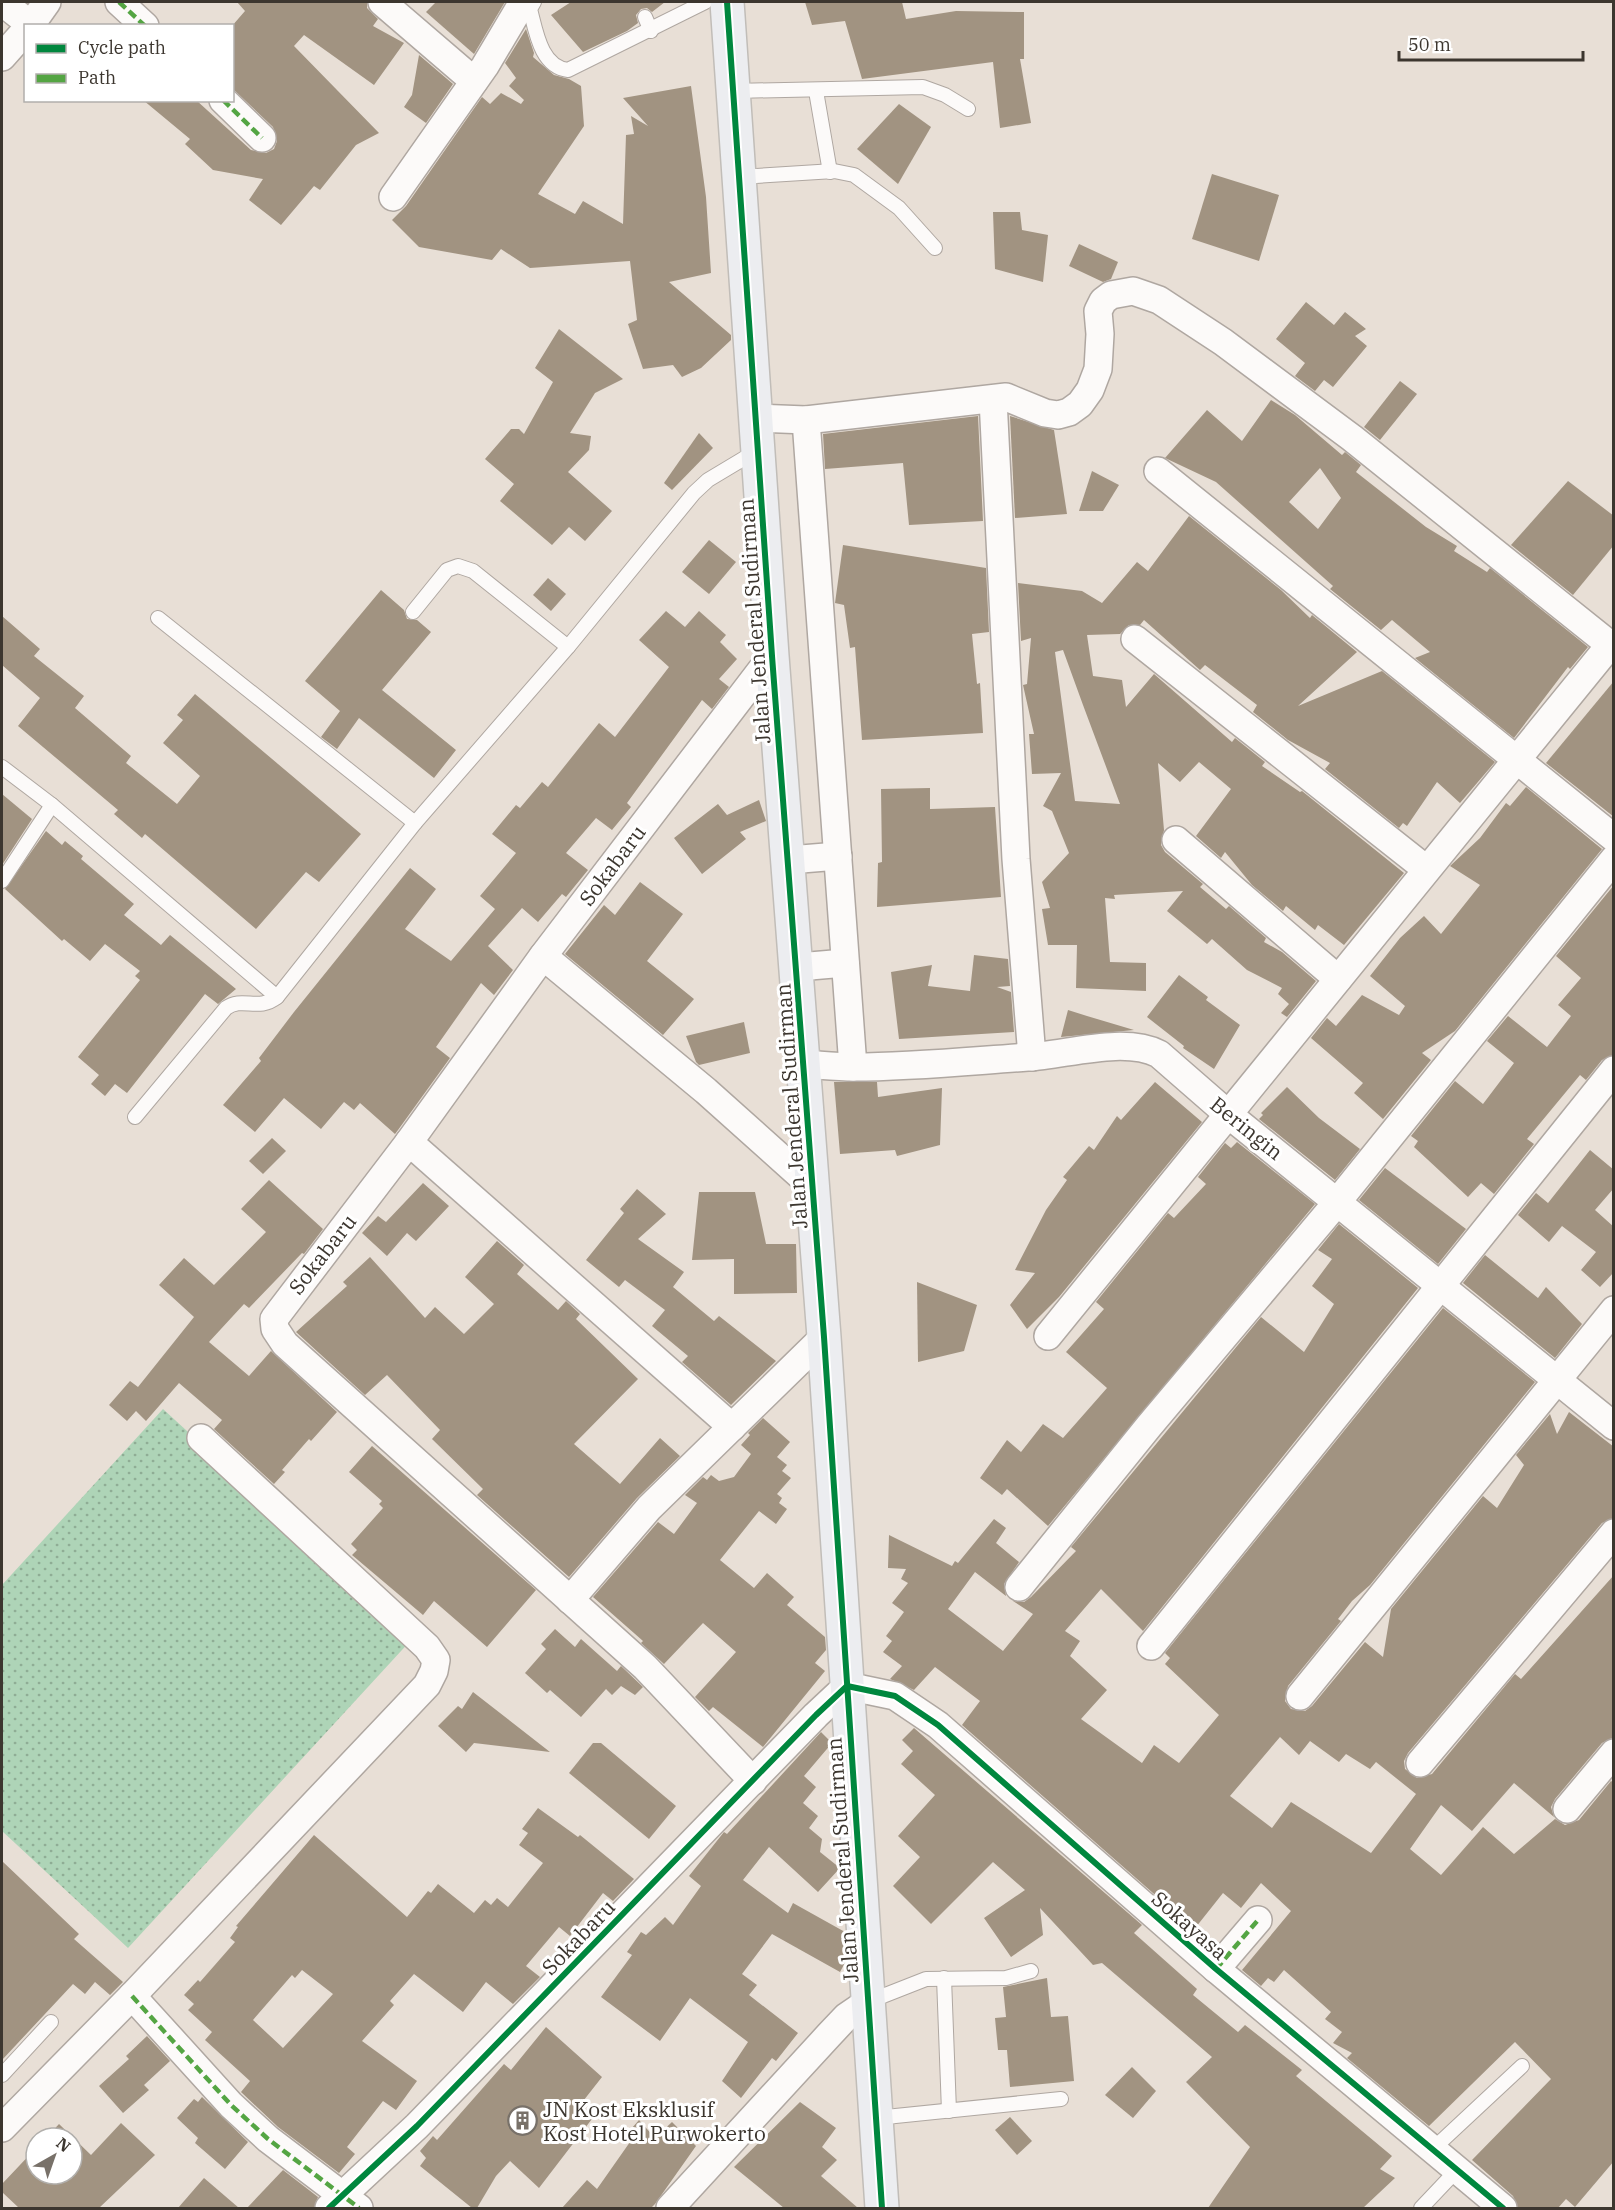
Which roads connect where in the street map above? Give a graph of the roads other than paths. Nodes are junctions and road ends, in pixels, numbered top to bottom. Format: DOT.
graph roads {
  1 [pos="2,2"];
  2 [pos="47,2"];
  3 [pos="119,2"];
  4 [pos="382,2"];
  5 [pos="522,2"];
  6 [pos="534,2"];
  7 [pos="705,2"];
  8 [pos="727,2"];
  9 [pos="645,17"];
  10 [pos="26,24"];
  11 [pos="31,24"];
  12 [pos="143,24"];
  13 [pos="651,31"];
  14 [pos="24,33"];
  15 [pos="2,57"];
  16 [pos="474,81"];
  17 [pos="734,91"];
  18 [pos="816,91"];
  19 [pos="225,102"];
  20 [pos="968,109"];
  21 [pos="262,138"];
  22 [pos="830,172"];
  23 [pos="740,177"];
  24 [pos="393,197"];
  25 [pos="935,248"];
  26 [pos="993,399"];
  27 [pos="806,420"];
  28 [pos="758,434"];
  29 [pos="1158,471"];
  30 [pos="413,612"];
  31 [pos="158,618"];
  32 [pos="1135,639"];
  33 [pos="568,646"];
  34 [pos="1612,646"];
  35 [pos="772,656"];
  36 [pos="1515,761"];
  37 [pos="2,767"];
  38 [pos="52,805"];
  39 [pos="415,823"];
  40 [pos="1614,838"];
  41 [pos="1176,840"];
  42 [pos="838,856"];
  43 [pos="1614,859"];
  44 [pos="789,861"];
  45 [pos="1426,869"];
  46 [pos="2,881"];
  47 [pos="543,956"];
  48 [pos="845,963"];
  49 [pos="798,967"];
  50 [pos="1338,979"];
  51 [pos="277,997"];
  52 [pos="1032,1057"];
  53 [pos="803,1064"];
  54 [pos="853,1067"];
  55 [pos="1614,1070"];
  56 [pos="1229,1114"];
  57 [pos="135,1117"];
  58 [pos="409,1142"];
  59 [pos="812,1186"];
  60 [pos="1337,1201"];
  61 [pos="1442,1286"];
  62 [pos="1614,1310"];
  63 [pos="824,1336"];
  64 [pos="1048,1336"];
  65 [pos="1558,1380"];
  66 [pos="1614,1426"];
  67 [pos="732,1427"];
  68 [pos="201,1438"];
  69 [pos="1614,1533"];
  70 [pos="1019,1587"];
  71 [pos="570,1600"];
  72 [pos="1151,1646"];
  73 [pos="847,1686"];
  74 [pos="1300,1696"];
  75 [pos="1614,1753"];
  76 [pos="1420,1763"];
  77 [pos="753,1781"];
  78 [pos="1567,1809"];
  79 [pos="1258,1920"];
  80 [pos="1216,1970"];
  81 [pos="1031,1971"];
  82 [pos="944,1978"];
  83 [pos="132,1996"];
  84 [pos="868,2002"];
  85 [pos="51,2022"];
  86 [pos="1522,2066"];
  87 [pos="2,2075"];
  88 [pos="1060,2099"];
  89 [pos="949,2111"];
  90 [pos="876,2118"];
  91 [pos="2,2128"];
  92 [pos="1434,2149"];
  93 [pos="1456,2170"];
  94 [pos="343,2204"];
  95 [pos="670,2208"];
  96 [pos="882,2208"];
  97 [pos="1421,2208"];
  98 [pos="1503,2208"];
  1 -- 10 [label="street"];
  2 -- 11 [label="street"];
  3 -- 12 [label="street"];
  4 -- 16 [label="street"];
  5 -- 16 [label="street"];
  6 -- 13 [label="lane"];
  7 -- 13 [label="lane"];
  8 -- 17 [label="main road, Jalan Jenderal Sudirman"];
  9 -- 13 [label="lane"];
  14 -- 15 [label="street"];
  16 -- 24 [label="street"];
  17 -- 18 [label="lane"];
  17 -- 23 [label="main road, Jalan Jenderal Sudirman"];
  18 -- 20 [label="lane"];
  18 -- 22 [label="lane"];
  19 -- 21 [label="street"];
  22 -- 23 [label="lane"];
  22 -- 25 [label="lane"];
  23 -- 28 [label="main road, Jalan Jenderal Sudirman"];
  26 -- 27 [label="street"];
  26 -- 34 [label="street"];
  26 -- 52 [label="street"];
  27 -- 28 [label="street"];
  27 -- 42 [label="street"];
  28 -- 33 [label="lane"];
  28 -- 35 [label="main road, Jalan Jenderal Sudirman"];
  29 -- 36 [label="street"];
  30 -- 33 [label="lane"];
  31 -- 39 [label="lane"];
  32 -- 45 [label="street"];
  33 -- 39 [label="lane"];
  34 -- 36 [label="street"];
  35 -- 44 [label="main road, Jalan Jenderal Sudirman"];
  35 -- 47 [label="street, Sokabaru"];
  36 -- 40 [label="street"];
  36 -- 45 [label="street"];
  37 -- 38 [label="lane"];
  38 -- 46 [label="lane"];
  38 -- 51 [label="lane"];
  39 -- 51 [label="lane"];
  41 -- 50 [label="street"];
  42 -- 44 [label="street"];
  42 -- 48 [label="street"];
  43 -- 60 [label="street"];
  44 -- 49 [label="main road, Jalan Jenderal Sudirman"];
  45 -- 50 [label="street"];
  47 -- 58 [label="street, Sokabaru"];
  47 -- 59 [label="street"];
  48 -- 49 [label="street"];
  48 -- 54 [label="street"];
  49 -- 53 [label="main road, Jalan Jenderal Sudirman"];
  50 -- 56 [label="street"];
  51 -- 57 [label="lane"];
  52 -- 54 [label="street, Beringin"];
  52 -- 56 [label="street, Beringin"];
  53 -- 54 [label="street, Beringin"];
  53 -- 59 [label="main road, Jalan Jenderal Sudirman"];
  55 -- 61 [label="street"];
  56 -- 60 [label="street, Beringin"];
  56 -- 64 [label="street"];
  58 -- 67 [label="street"];
  58 -- 71 [label="street, Sokabaru"];
  59 -- 63 [label="main road, Jalan Jenderal Sudirman"];
  60 -- 61 [label="street, Beringin"];
  60 -- 70 [label="street"];
  61 -- 65 [label="street, Beringin"];
  61 -- 72 [label="street"];
  62 -- 65 [label="street"];
  63 -- 67 [label="street"];
  63 -- 73 [label="main road, Jalan Jenderal Sudirman"];
  65 -- 66 [label="street, Beringin"];
  65 -- 74 [label="street"];
  67 -- 71 [label="street"];
  68 -- 83 [label="street"];
  69 -- 76 [label="street"];
  71 -- 77 [label="street, Sokabaru"];
  73 -- 77 [label="street, Sokabaru"];
  73 -- 80 [label="street, Sokayasa"];
  73 -- 84 [label="main road, Jalan Jenderal Sudirman"];
  75 -- 78 [label="street"];
  77 -- 94 [label="street, Sokabaru"];
  79 -- 80 [label="street"];
  80 -- 92 [label="street, Sokayasa"];
  81 -- 82 [label="lane"];
  82 -- 84 [label="lane"];
  82 -- 89 [label="lane"];
  83 -- 91 [label="street"];
  83 -- 94 [label="street"];
  84 -- 90 [label="main road, Jalan Jenderal Sudirman"];
  84 -- 95 [label="street"];
  85 -- 87 [label="lane"];
  86 -- 92 [label="lane"];
  88 -- 89 [label="lane"];
  89 -- 90 [label="lane"];
  90 -- 96 [label="main road, Jalan Jenderal Sudirman"];
  92 -- 93 [label="street, Sokayasa"];
  93 -- 97 [label="lane"];
  93 -- 98 [label="street, Sokayasa"];
}
